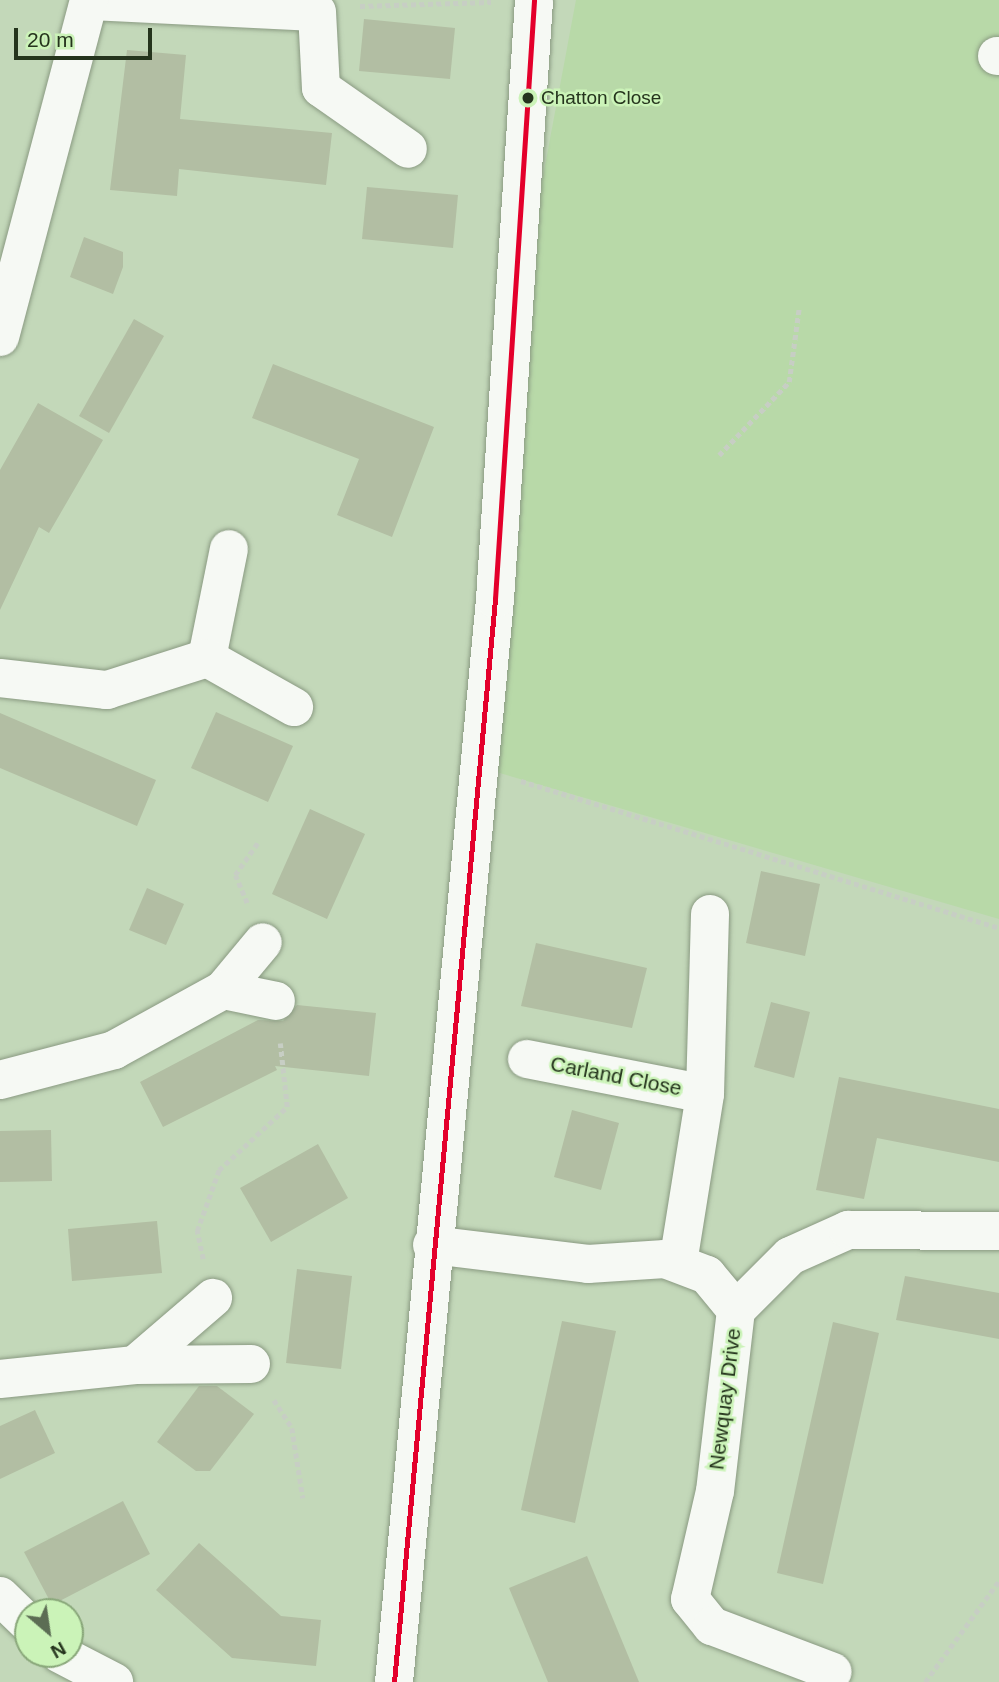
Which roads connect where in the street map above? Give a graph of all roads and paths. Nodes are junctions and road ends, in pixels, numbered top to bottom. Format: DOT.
graph roads {
  1 [pos="534,0"];
  2 [pos="90,1"];
  3 [pos="492,2"];
  4 [pos="317,12"];
  5 [pos="408,149"];
  6 [pos="799,308"];
  7 [pos="0,337"];
  8 [pos="719,455"];
  9 [pos="229,549"];
  10 [pos="207,659"];
  11 [pos="0,678"];
  12 [pos="294,708"];
  13 [pos="479,768"];
  14 [pos="259,841"];
  15 [pos="710,914"];
  16 [pos="999,928"];
  17 [pos="263,942"];
  18 [pos="223,990"];
  19 [pos="276,1002"];
  20 [pos="527,1059"];
  21 [pos="0,1080"];
  22 [pos="705,1094"];
  23 [pos="999,1231"];
  24 [pos="432,1245"];
  25 [pos="678,1264"];
  26 [pos="213,1298"];
  27 [pos="736,1310"];
  28 [pos="251,1364"];
  29 [pos="135,1365"];
  30 [pos="0,1379"];
  31 [pos="303,1498"];
  32 [pos="999,1581"];
  33 [pos="0,1596"];
  34 [pos="14,1610"];
  35 [pos="84,1666"];
  36 [pos="833,1672"];
  37 [pos="114,1682"];
  38 [pos="394,1682"];
  39 [pos="925,1682"];
  1 -- 13 [label="street"];
  2 -- 4 [label="street"];
  2 -- 7 [label="street"];
  3 -- 4 [label="path"];
  4 -- 5 [label="street"];
  6 -- 8 [label="path"];
  9 -- 10 [label="street"];
  10 -- 11 [label="street"];
  10 -- 12 [label="street"];
  13 -- 16 [label="path"];
  13 -- 24 [label="street"];
  14 -- 17 [label="path"];
  15 -- 22 [label="street, Carland Close"];
  17 -- 18 [label="street"];
  18 -- 19 [label="street"];
  18 -- 21 [label="street"];
  19 -- 26 [label="path"];
  20 -- 22 [label="street, Carland Close"];
  22 -- 25 [label="street, Carland Close"];
  23 -- 27 [label="street"];
  24 -- 25 [label="street, Newquay Drive"];
  24 -- 38 [label="street"];
  25 -- 27 [label="street, Newquay Drive"];
  26 -- 29 [label="street"];
  27 -- 36 [label="street, Newquay Drive"];
  28 -- 29 [label="street"];
  28 -- 31 [label="path"];
  29 -- 30 [label="street"];
  32 -- 39 [label="path"];
  33 -- 34 [label="street"];
  35 -- 37 [label="street"];
}
